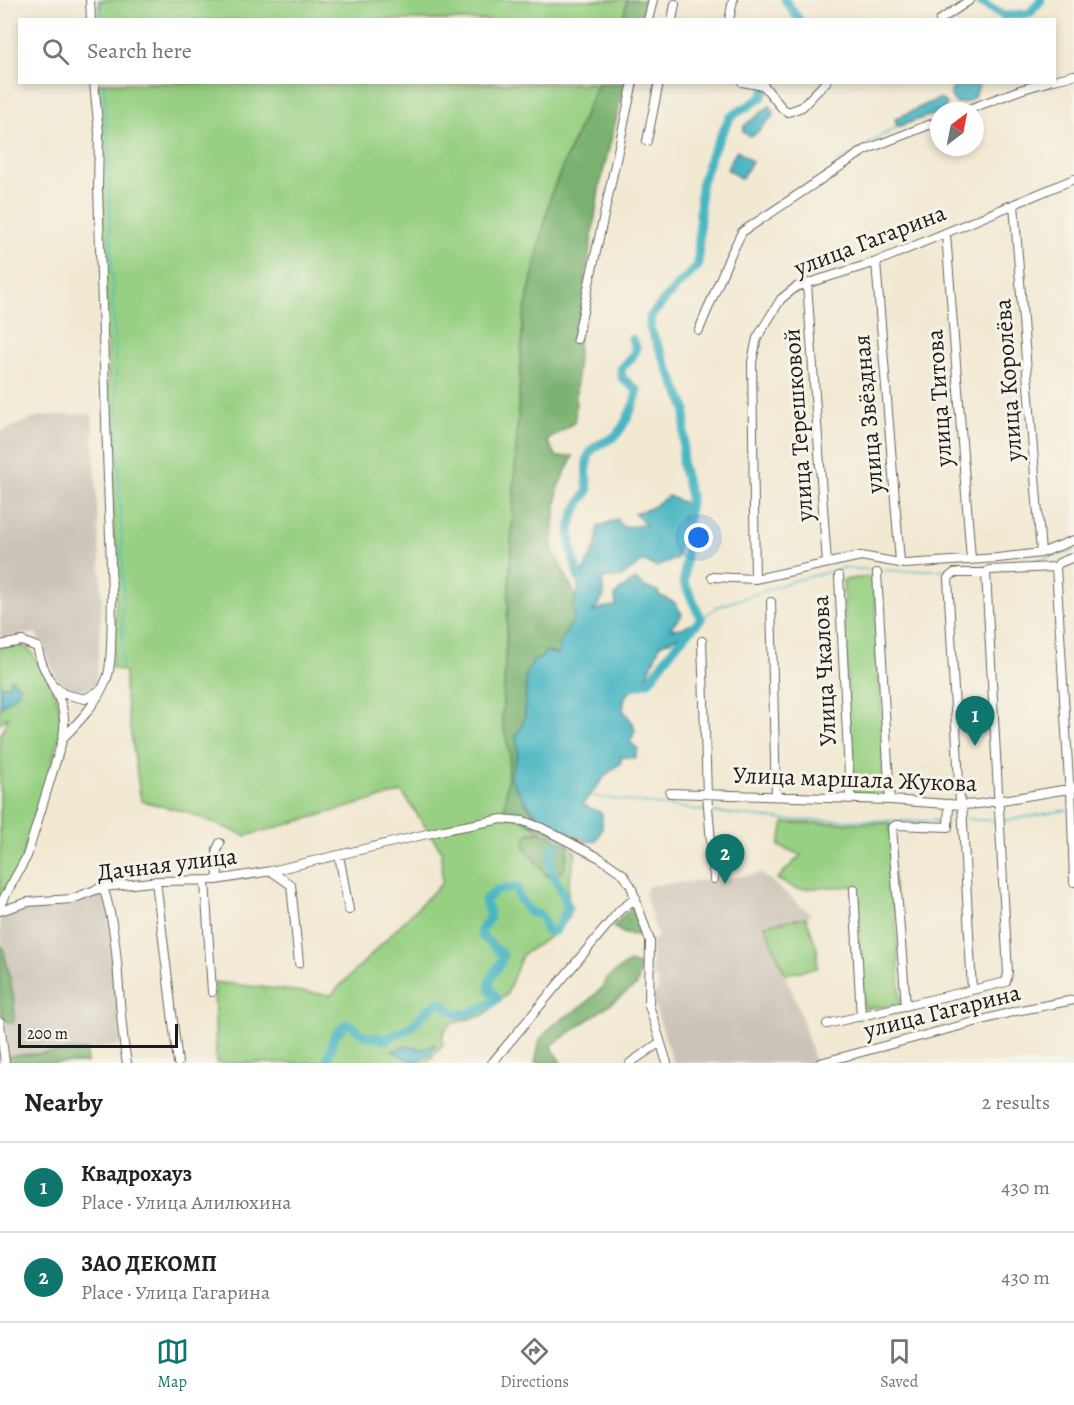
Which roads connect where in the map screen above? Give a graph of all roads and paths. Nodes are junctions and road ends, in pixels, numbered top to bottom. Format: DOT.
graph roads {
  1 [pos="90,0"];
  2 [pos="653,0"];
  3 [pos="733,0"];
  4 [pos="970,0"];
  5 [pos="675,4"];
  6 [pos="91,18"];
  7 [pos="648,18"];
  8 [pos="672,18"];
  9 [pos="729,18"];
  10 [pos="942,18"];
  11 [pos="1074,75"];
  12 [pos="1056,80"];
  13 [pos="94,84"];
  14 [pos="633,84"];
  15 [pos="658,84"];
  16 [pos="754,84"];
  17 [pos="824,84"];
  18 [pos="1040,84"];
  19 [pos="984,104"];
  20 [pos="930,125"];
  21 [pos="647,141"];
  22 [pos="1074,179"];
  23 [pos="1014,204"];
  24 [pos="946,234"];
  25 [pos="876,262"];
  26 [pos="807,284"];
  27 [pos="699,330"];
  28 [pos="577,339"];
  29 [pos="1074,540"];
  30 [pos="1041,553"];
  31 [pos="1074,557"];
  32 [pos="971,559"];
  33 [pos="900,562"];
  34 [pos="827,563"];
  35 [pos="1056,567"];
  36 [pos="878,573"];
  37 [pos="986,573"];
  38 [pos="839,576"];
  39 [pos="712,577"];
  40 [pos="755,579"];
  41 [pos="771,602"];
  42 [pos="702,641"];
  43 [pos="0,645"];
  44 [pos="53,685"];
  45 [pos="101,690"];
  46 [pos="63,738"];
  47 [pos="1072,789"];
  48 [pos="670,793"];
  49 [pos="707,794"];
  50 [pos="776,796"];
  51 [pos="854,799"];
  52 [pos="890,800"];
  53 [pos="1000,801"];
  54 [pos="961,803"];
  55 [pos="949,804"];
  56 [pos="220,843"];
  57 [pos="339,855"];
  58 [pos="271,871"];
  59 [pos="714,879"];
  60 [pos="218,880"];
  61 [pos="156,881"];
  62 [pos="205,881"];
  63 [pos="1074,882"];
  64 [pos="103,887"];
  65 [pos="854,889"];
  66 [pos="636,898"];
  67 [pos="0,904"];
  68 [pos="349,910"];
  69 [pos="0,911"];
  70 [pos="299,963"];
  71 [pos="972,990"];
  72 [pos="212,992"];
  73 [pos="1074,1000"];
  74 [pos="906,1006"];
  75 [pos="861,1017"];
  76 [pos="0,1022"];
  77 [pos="826,1024"];
  78 [pos="659,1043"];
  79 [pos="5,1063"];
  80 [pos="127,1063"];
  81 [pos="178,1063"];
  82 [pos="492,1063"];
  83 [pos="630,1063"];
  84 [pos="667,1063"];
  85 [pos="820,1063"];
  1 -- 6 [label="street"];
  2 -- 7 [label="street"];
  3 -- 9 [label="street"];
  4 -- 10 [label="street"];
  5 -- 8 [label="street"];
  11 -- 12 [label="street"];
  13 -- 45 [label="street"];
  14 -- 28 [label="street"];
  15 -- 21 [label="street"];
  16 -- 17 [label="street"];
  18 -- 19 [label="street"];
  20 -- 27 [label="street"];
  22 -- 23 [label="street, улица Гагарина"];
  23 -- 24 [label="street, улица Гагарина"];
  23 -- 30 [label="street, улица Королёва"];
  24 -- 25 [label="street, улица Гагарина"];
  24 -- 32 [label="street, улица Титова"];
  25 -- 26 [label="street, улица Гагарина"];
  25 -- 33 [label="street, улица Звёздная"];
  26 -- 34 [label="street, улица Терешковой"];
  26 -- 40 [label="street, улица Гагарина"];
  29 -- 30 [label="street"];
  30 -- 32 [label="street"];
  31 -- 35 [label="street"];
  32 -- 33 [label="street"];
  33 -- 34 [label="street"];
  34 -- 40 [label="street"];
  35 -- 37 [label="street"];
  35 -- 47 [label="street"];
  36 -- 52 [label="street"];
  37 -- 53 [label="street"];
  37 -- 54 [label="street"];
  38 -- 51 [label="street, Улица Чкалова"];
  39 -- 40 [label="street"];
  41 -- 50 [label="street"];
  42 -- 49 [label="street"];
  43 -- 44 [label="street"];
  44 -- 45 [label="street"];
  44 -- 46 [label="street"];
  45 -- 46 [label="street"];
  46 -- 67 [label="street"];
  47 -- 53 [label="street, Улица маршала Жукова"];
  47 -- 63 [label="street"];
  48 -- 49 [label="street, Улица маршала Жукова"];
  49 -- 50 [label="street, Улица маршала Жукова"];
  49 -- 59 [label="street"];
  50 -- 51 [label="street, Улица маршала Жукова"];
  51 -- 52 [label="street, Улица маршала Жукова"];
  52 -- 55 [label="street, Улица маршала Жукова"];
  53 -- 54 [label="street, Улица маршала Жукова"];
  53 -- 71 [label="street"];
  54 -- 55 [label="street, Улица маршала Жукова"];
  54 -- 71 [label="street"];
  55 -- 74 [label="street"];
  56 -- 60 [label="street"];
  57 -- 58 [label="street, Дачная улица"];
  57 -- 66 [label="street, Дачная улица"];
  57 -- 68 [label="street"];
  58 -- 60 [label="street, Дачная улица"];
  58 -- 70 [label="street"];
  60 -- 62 [label="street, Дачная улица"];
  61 -- 62 [label="street, Дачная улица"];
  61 -- 64 [label="street, Дачная улица"];
  61 -- 81 [label="street"];
  62 -- 72 [label="street"];
  64 -- 69 [label="street, Дачная улица"];
  64 -- 80 [label="street"];
  65 -- 75 [label="street"];
  66 -- 78 [label="street, Дачная улица"];
  66 -- 82 [label="street"];
  71 -- 74 [label="street"];
  73 -- 85 [label="street, улица Гагарина"];
  74 -- 75 [label="street"];
  75 -- 77 [label="street"];
  76 -- 79 [label="street"];
  78 -- 83 [label="street"];
  78 -- 84 [label="street, Дачная улица"];
}
